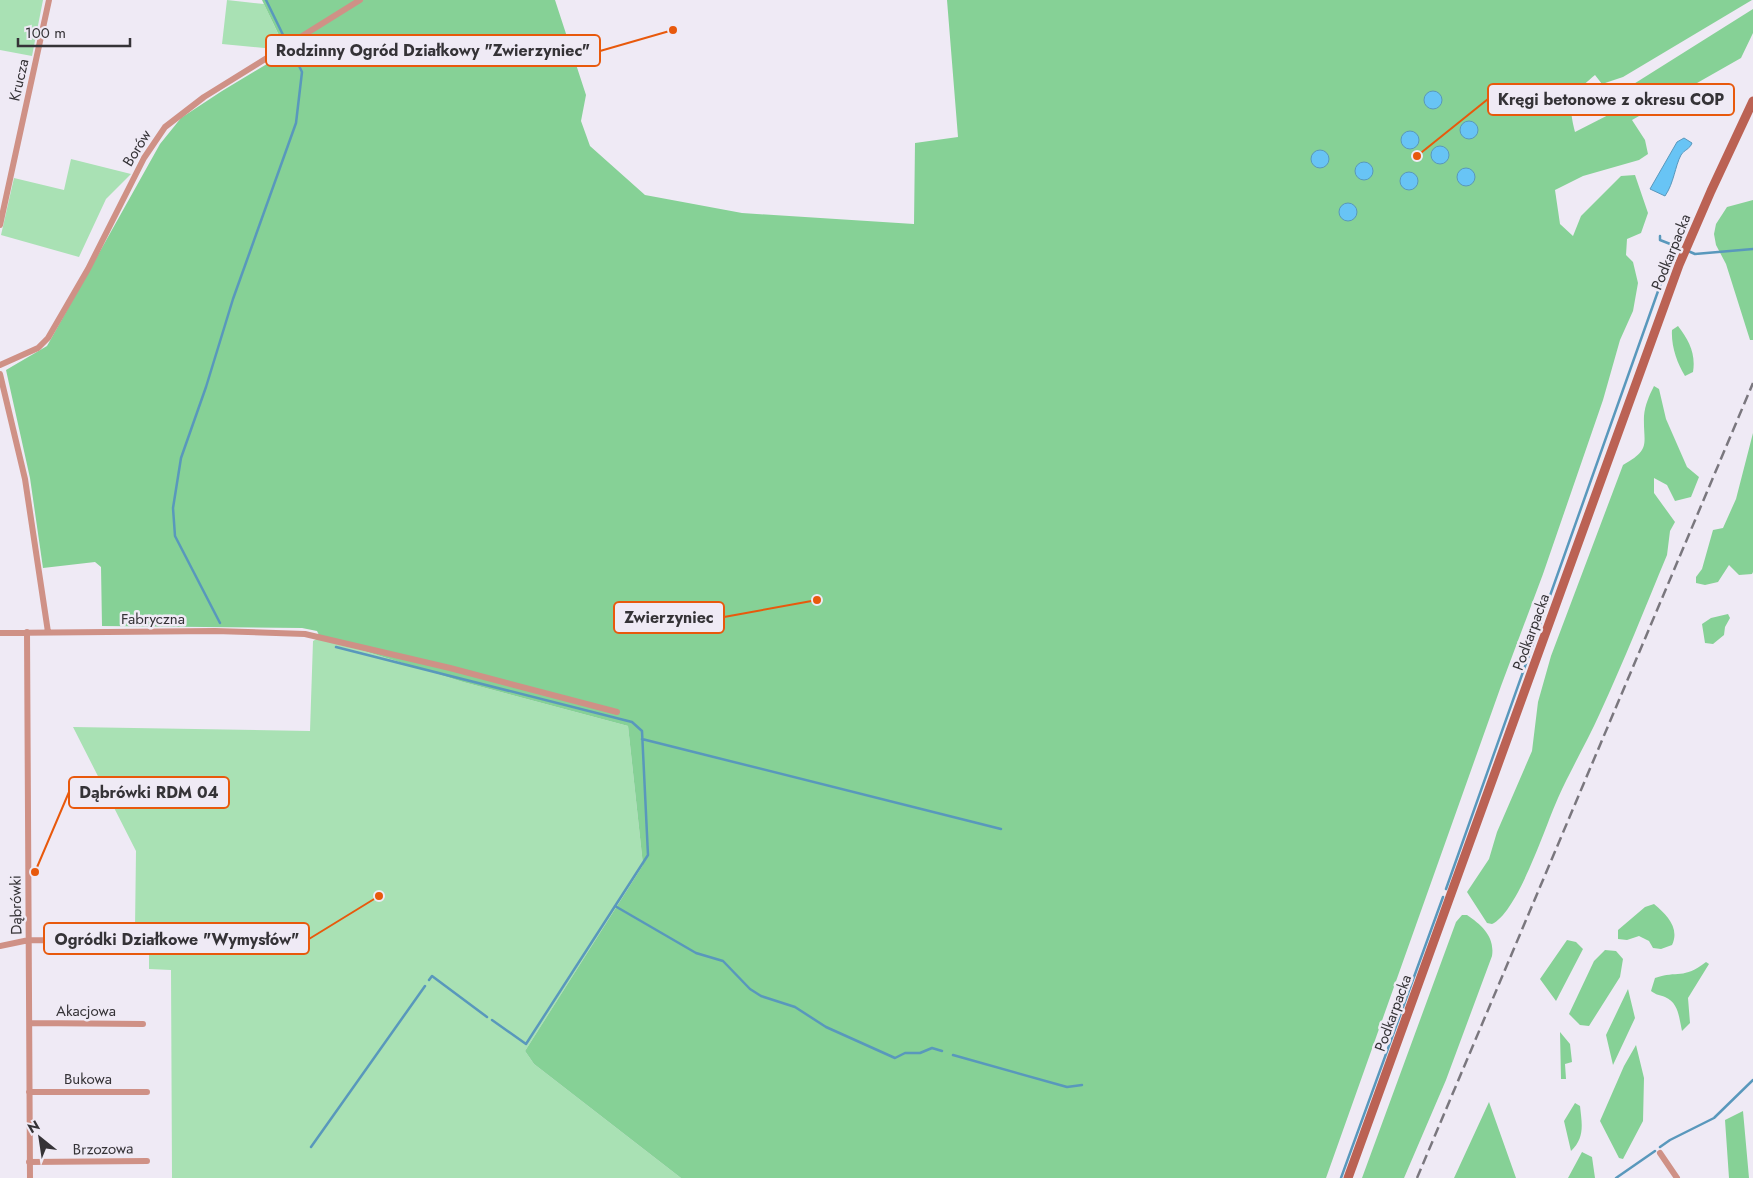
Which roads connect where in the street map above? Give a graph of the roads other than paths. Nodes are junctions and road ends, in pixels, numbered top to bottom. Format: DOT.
graph roads {
  1 [pos="49,0"];
  2 [pos="360,0"];
  3 [pos="1753,102"];
  4 [pos="0,225"];
  5 [pos="0,365"];
  6 [pos="0,374"];
  7 [pos="27,632"];
  8 [pos="48,632"];
  9 [pos="0,633"];
  10 [pos="617,712"];
  11 [pos="29,940"];
  12 [pos="154,941"];
  13 [pos="0,946"];
  14 [pos="30,1023"];
  15 [pos="143,1024"];
  16 [pos="29,1092"];
  17 [pos="147,1092"];
  18 [pos="1660,1153"];
  19 [pos="148,1161"];
  20 [pos="29,1162"];
  21 [pos="30,1178"];
  22 [pos="1348,1178"];
  23 [pos="1677,1178"];
  1 -- 4 [label="street, Krucza"];
  2 -- 5 [label="street, Borów"];
  3 -- 22 [label="main road, Podkarpacka"];
  6 -- 8 [label="street"];
  7 -- 8 [label="street, Fabryczna"];
  7 -- 9 [label="street, Fabryczna"];
  7 -- 11 [label="street, Dąbrówki"];
  8 -- 10 [label="street, Fabryczna"];
  11 -- 12 [label="street"];
  11 -- 13 [label="street"];
  11 -- 14 [label="street, Dąbrówki"];
  14 -- 15 [label="street, Akacjowa"];
  14 -- 16 [label="street, Dąbrówki"];
  16 -- 17 [label="street, Bukowa"];
  16 -- 20 [label="street, Dąbrówki"];
  18 -- 23 [label="street"];
  19 -- 20 [label="street, Brzozowa"];
  20 -- 21 [label="street, Dąbrówki"];
}
